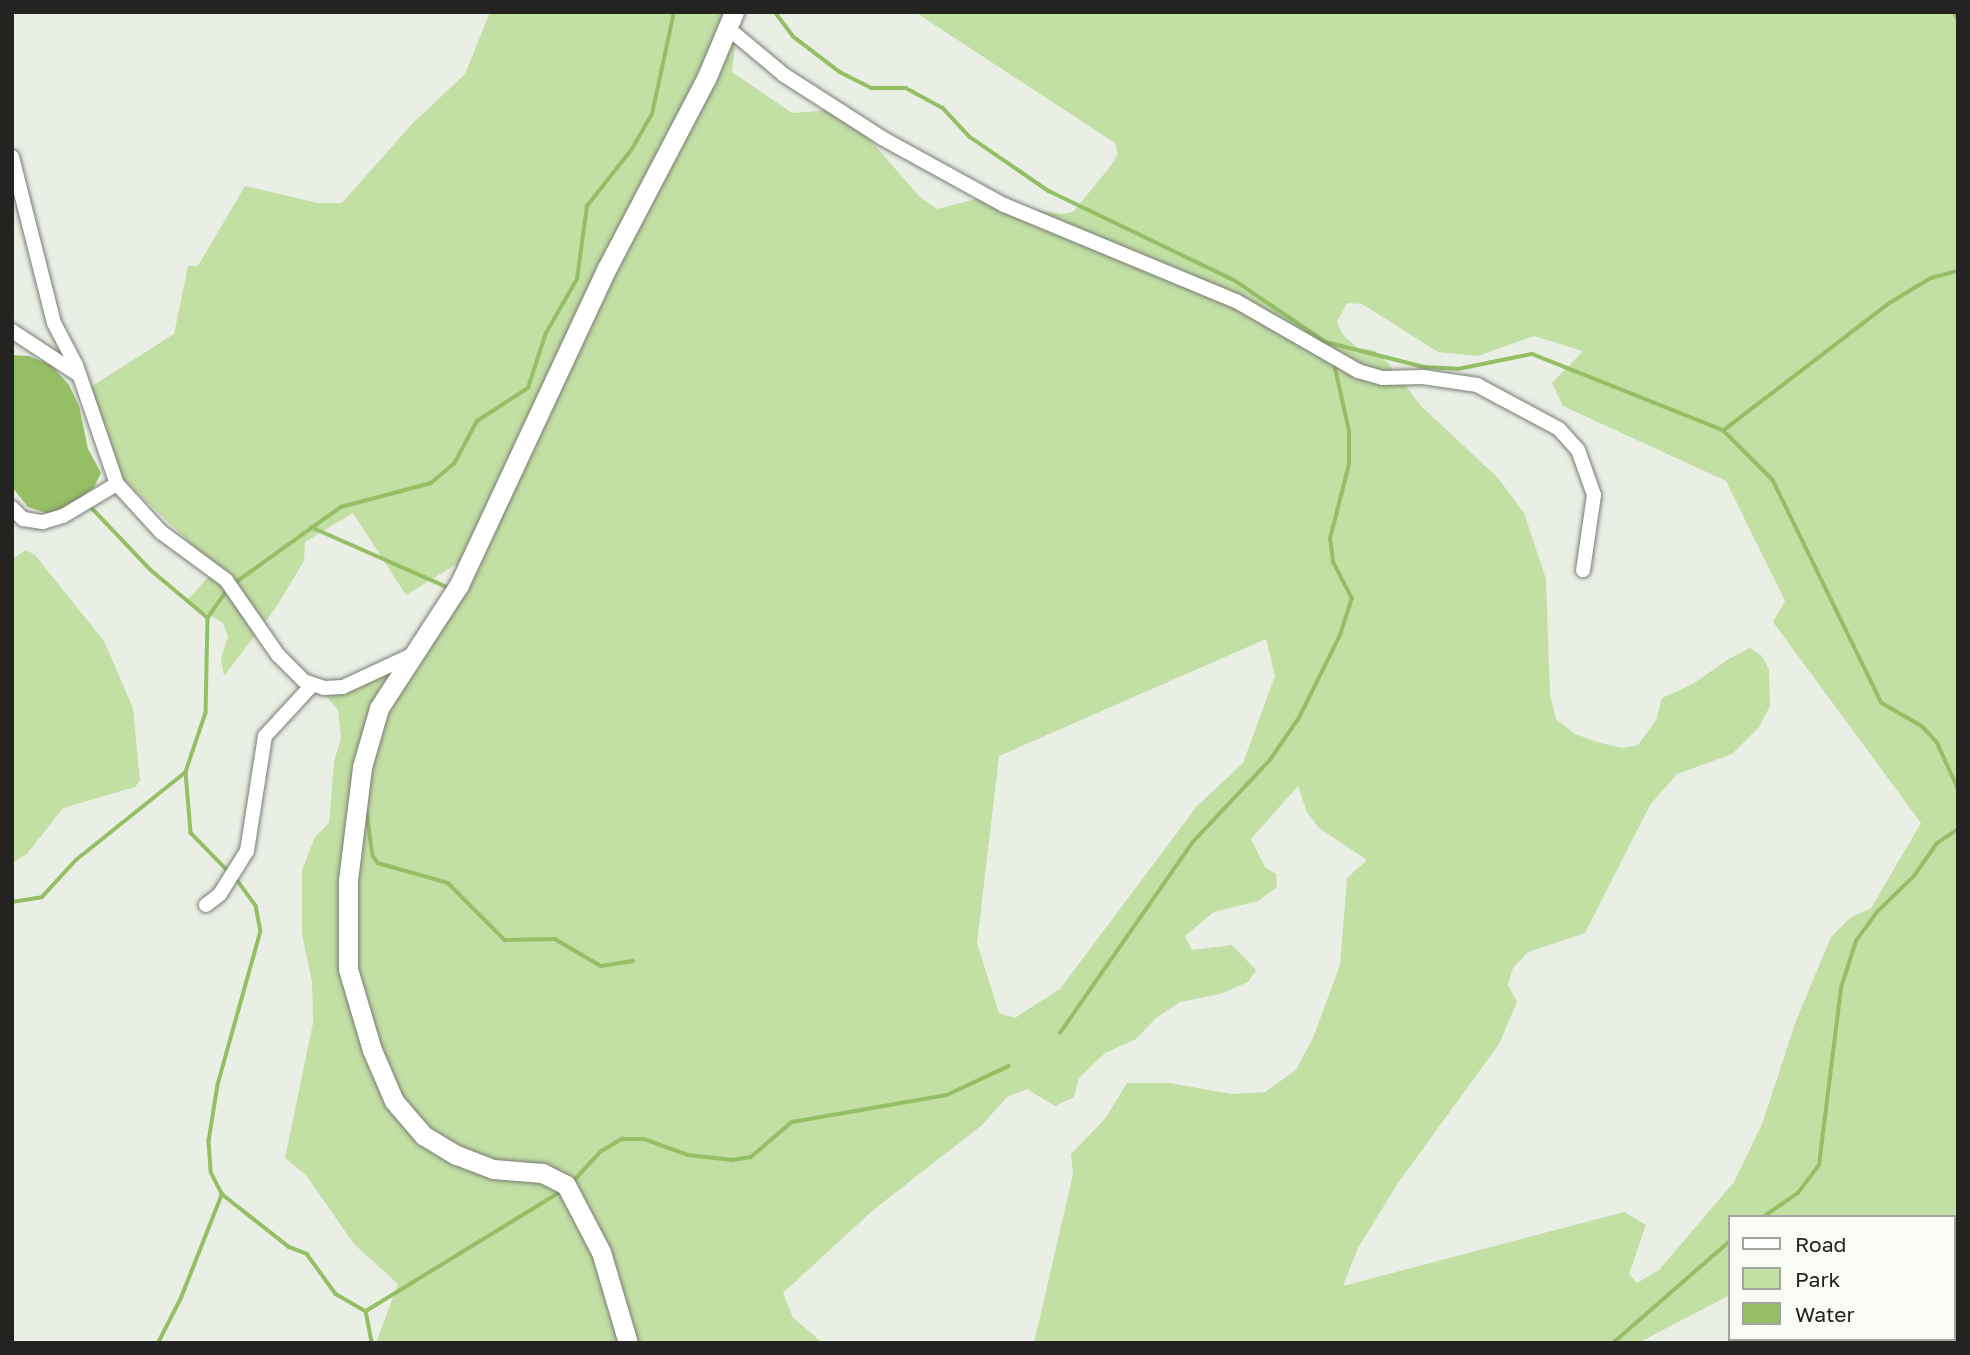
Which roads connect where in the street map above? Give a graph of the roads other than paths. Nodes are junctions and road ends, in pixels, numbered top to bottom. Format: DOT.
graph roads {
  1 [pos="731,21"];
  2 [pos="12,157"];
  3 [pos="12,331"];
  4 [pos="80,376"];
  5 [pos="117,484"];
  6 [pos="12,508"];
  7 [pos="1583,570"];
  8 [pos="418,652"];
  9 [pos="312,685"];
  10 [pos="206,905"];
  11 [pos="628,1343"];
  1 -- 7 [label="street"];
  1 -- 8 [label="main road"];
  2 -- 4 [label="street"];
  3 -- 4 [label="street"];
  4 -- 5 [label="street"];
  5 -- 6 [label="street"];
  5 -- 9 [label="street"];
  8 -- 9 [label="street"];
  8 -- 11 [label="main road"];
  9 -- 10 [label="street"];
}
